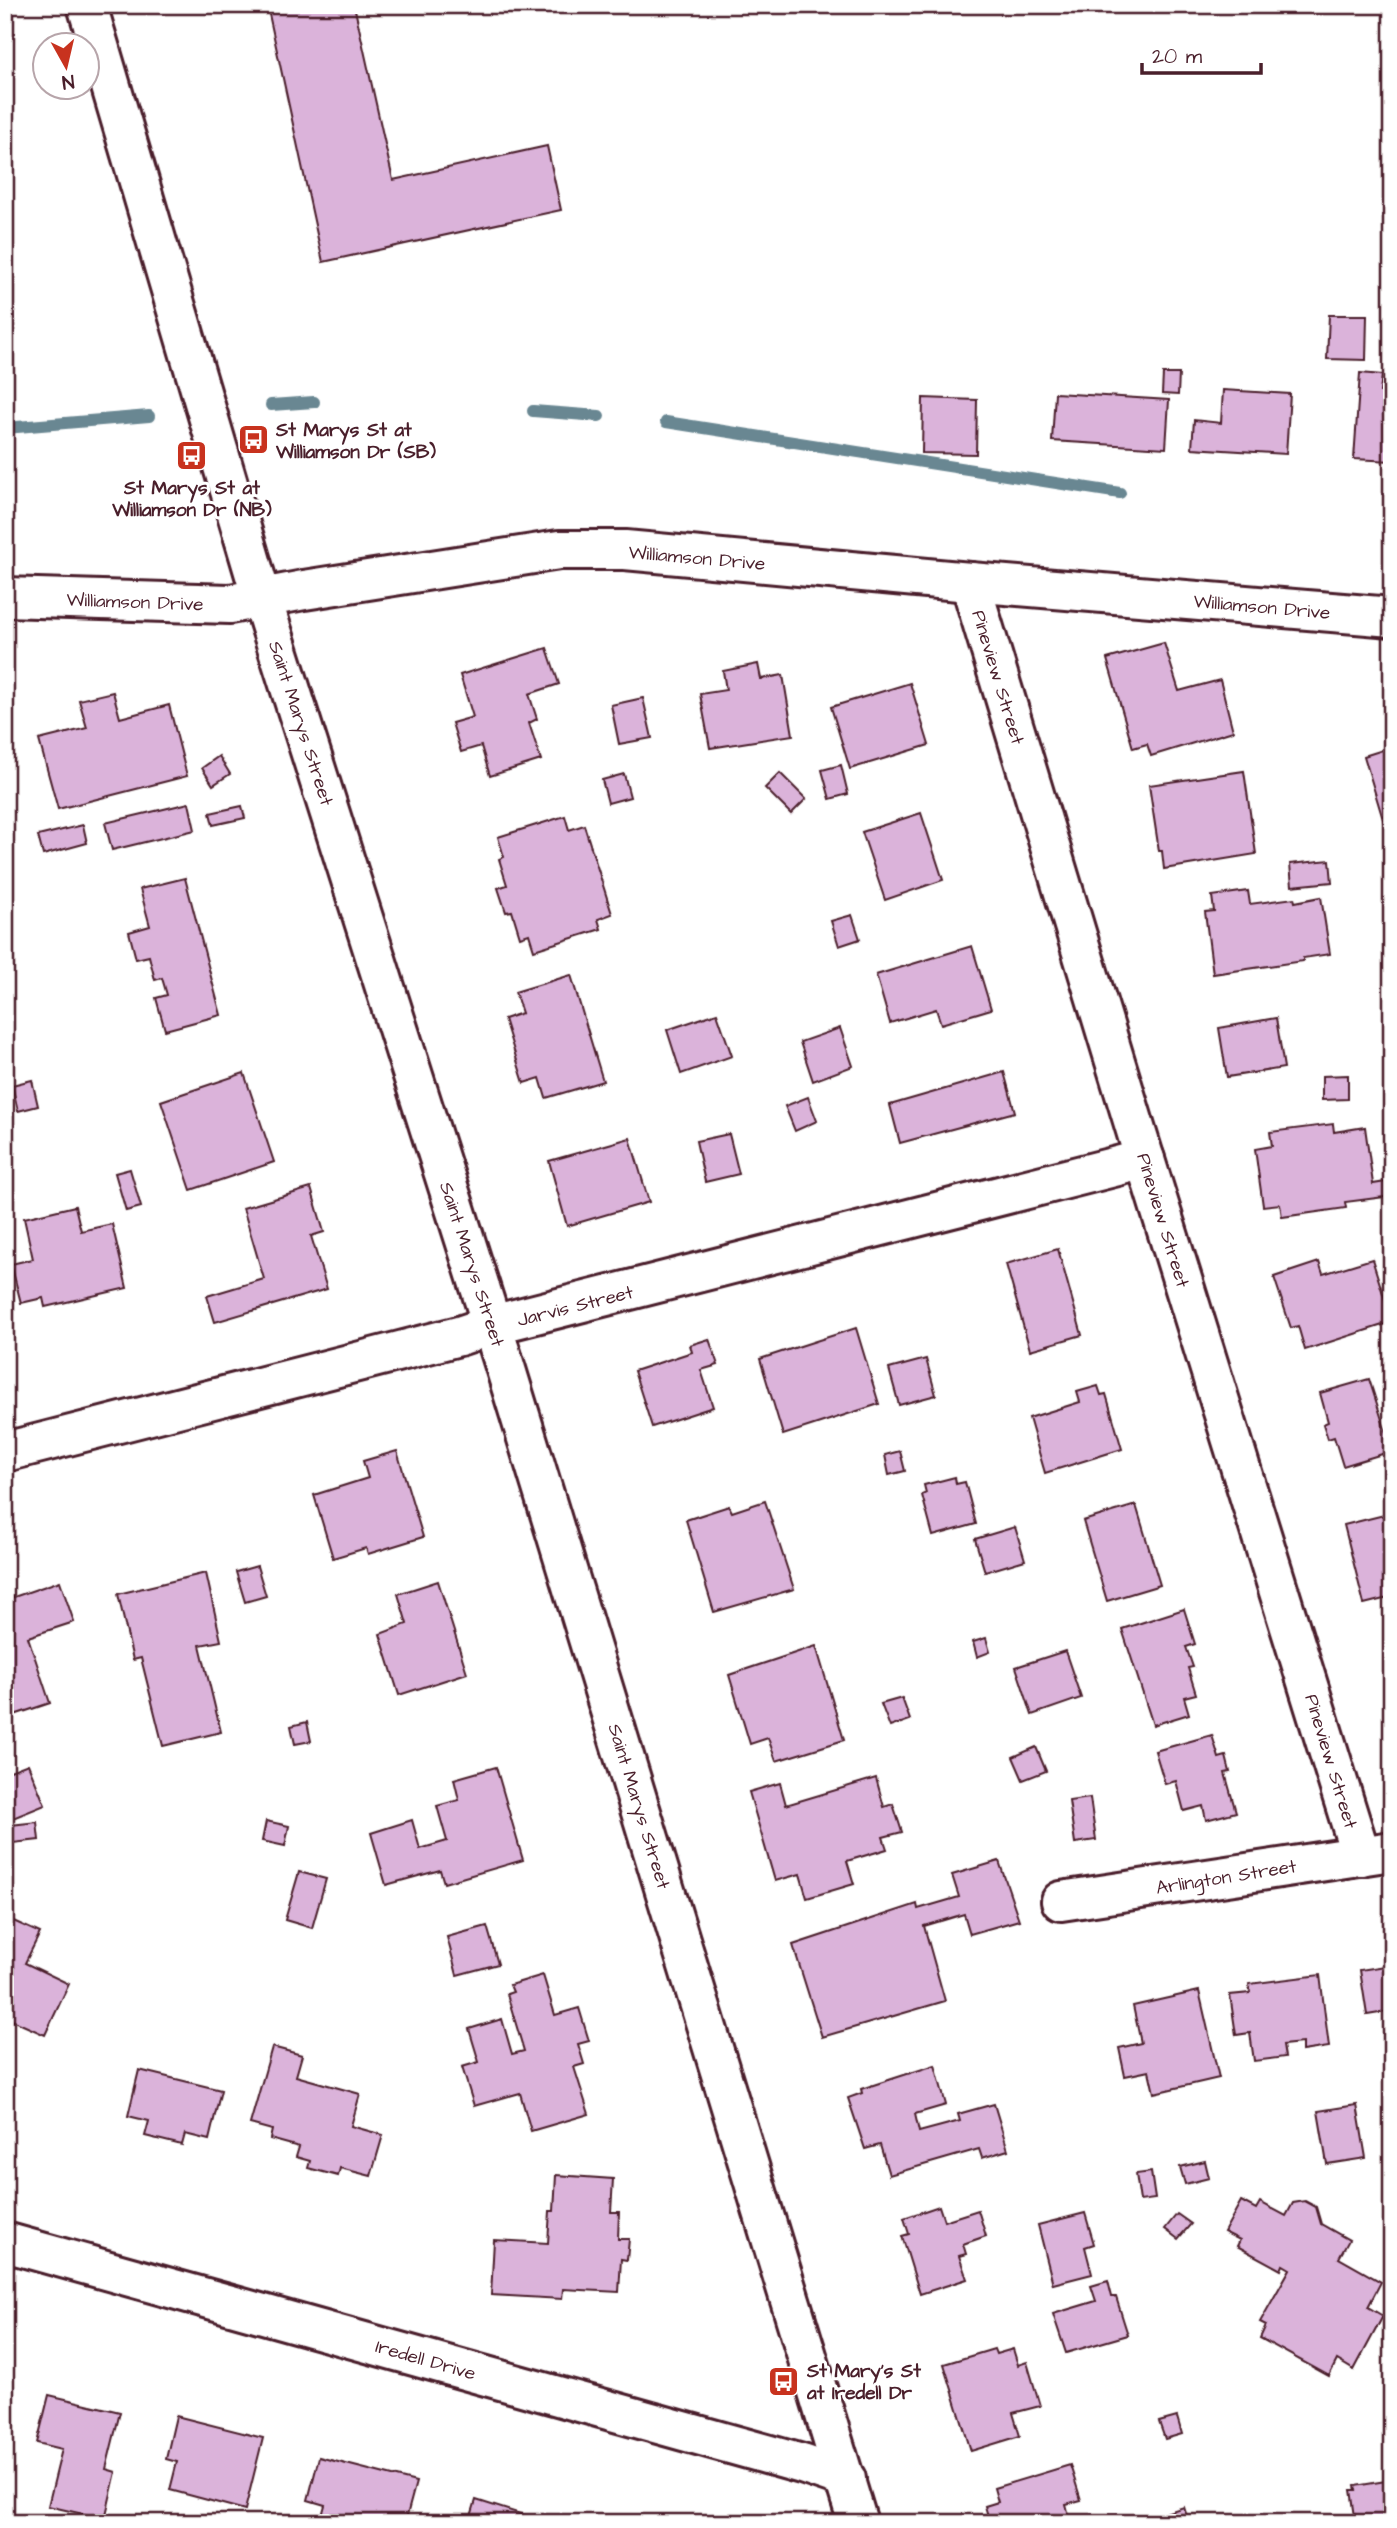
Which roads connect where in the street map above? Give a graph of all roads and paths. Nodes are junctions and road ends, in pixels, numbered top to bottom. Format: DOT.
graph roads {
  1 [pos="87,5"];
  2 [pos="970,582"];
  3 [pos="5,597"];
  4 [pos="262,599"];
  5 [pos="1392,617"];
  6 [pos="1145,1159"];
  7 [pos="492,1325"];
  8 [pos="5,1452"];
  9 [pos="1376,1854"];
  10 [pos="1061,1901"];
  11 [pos="5,2242"];
  12 [pos="846,2479"];
  13 [pos="858,2523"];
  1 -- 4 [label="street, Saint Marys Street"];
  2 -- 4 [label="street, Williamson Drive"];
  2 -- 5 [label="street, Williamson Drive"];
  2 -- 6 [label="street, Pineview Street"];
  3 -- 4 [label="street, Williamson Drive"];
  4 -- 7 [label="street, Saint Marys Street"];
  6 -- 7 [label="street, Jarvis Street"];
  6 -- 9 [label="street, Pineview Street"];
  7 -- 8 [label="street, Jarvis Street"];
  7 -- 12 [label="street, Saint Marys Street"];
  9 -- 10 [label="street, Arlington Street"];
  11 -- 12 [label="street, Iredell Drive"];
  12 -- 13 [label="street, Saint Marys Street"];
}
